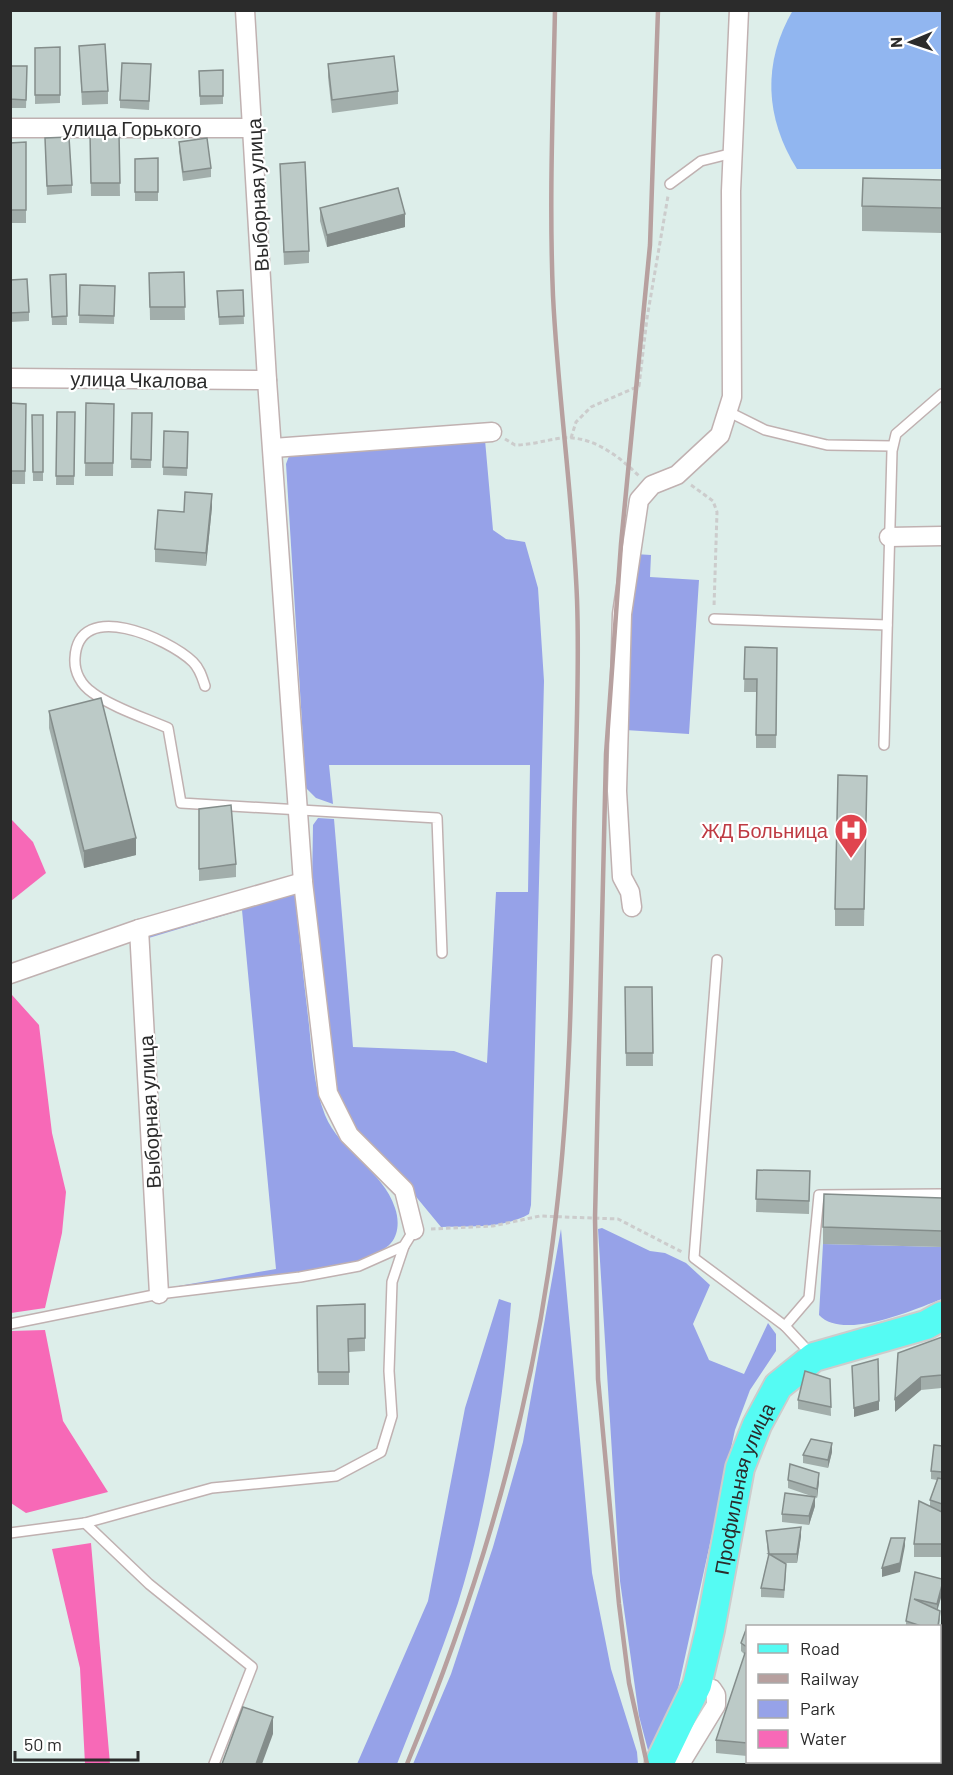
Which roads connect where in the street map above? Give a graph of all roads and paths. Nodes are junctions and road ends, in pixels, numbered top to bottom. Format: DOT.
graph roads {
  1 [pos="245,10"];
  2 [pos="739,10"];
  3 [pos="10,128"];
  4 [pos="254,128"];
  5 [pos="733,153"];
  6 [pos="670,184"];
  7 [pos="10,378"];
  8 [pos="267,380"];
  9 [pos="942,394"];
  10 [pos="729,412"];
  11 [pos="492,432"];
  12 [pos="571,438"];
  13 [pos="892,446"];
  14 [pos="273,448"];
  15 [pos="677,475"];
  16 [pos="649,486"];
  17 [pos="942,536"];
  18 [pos="889,537"];
  19 [pos="714,619"];
  20 [pos="887,626"];
  21 [pos="205,686"];
  22 [pos="884,745"];
  23 [pos="298,808"];
  24 [pos="303,882"];
  25 [pos="632,907"];
  26 [pos="139,930"];
  27 [pos="442,954"];
  28 [pos="717,960"];
  29 [pos="10,974"];
  30 [pos="940,1194"];
  31 [pos="409,1238"];
  32 [pos="694,1258"];
  33 [pos="159,1294"];
  34 [pos="942,1316"];
  35 [pos="10,1324"];
  36 [pos="784,1326"];
  37 [pos="814,1357"];
  38 [pos="85,1523"];
  39 [pos="10,1533"];
  40 [pos="697,1685"];
  41 [pos="214,1764"];
  42 [pos="659,1764"];
  43 [pos="681,1764"];
  1 -- 4 [label="street, Выборная улица"];
  2 -- 5 [label="street"];
  3 -- 4 [label="street, улица Горького"];
  4 -- 8 [label="street, Выборная улица"];
  5 -- 6 [label="lane"];
  5 -- 10 [label="street"];
  6 -- 12 [label="path"];
  7 -- 8 [label="street, улица Чкалова"];
  8 -- 14 [label="street, Выборная улица"];
  9 -- 13 [label="lane"];
  10 -- 13 [label="lane"];
  10 -- 15 [label="street"];
  11 -- 12 [label="path"];
  11 -- 14 [label="street"];
  12 -- 16 [label="path"];
  13 -- 18 [label="lane"];
  14 -- 23 [label="street, Выборная улица"];
  15 -- 16 [label="street"];
  15 -- 19 [label="path"];
  16 -- 25 [label="street"];
  17 -- 18 [label="street"];
  18 -- 20 [label="lane"];
  19 -- 20 [label="lane"];
  20 -- 22 [label="lane"];
  21 -- 23 [label="lane"];
  23 -- 24 [label="street, Выборная улица"];
  23 -- 27 [label="lane"];
  24 -- 26 [label="street"];
  24 -- 31 [label="street, Выборная улица"];
  26 -- 29 [label="street"];
  26 -- 33 [label="street, Выборная улица"];
  28 -- 32 [label="lane"];
  30 -- 36 [label="lane"];
  31 -- 32 [label="path"];
  31 -- 33 [label="lane"];
  31 -- 38 [label="lane"];
  32 -- 36 [label="lane"];
  33 -- 35 [label="lane"];
  34 -- 37 [label="main road, Профильная улица"];
  36 -- 37 [label="lane"];
  37 -- 40 [label="main road, Профильная улица"];
  38 -- 39 [label="lane"];
  38 -- 41 [label="lane"];
  40 -- 42 [label="main road, Профильная улица"];
  40 -- 43 [label="street"];
}
